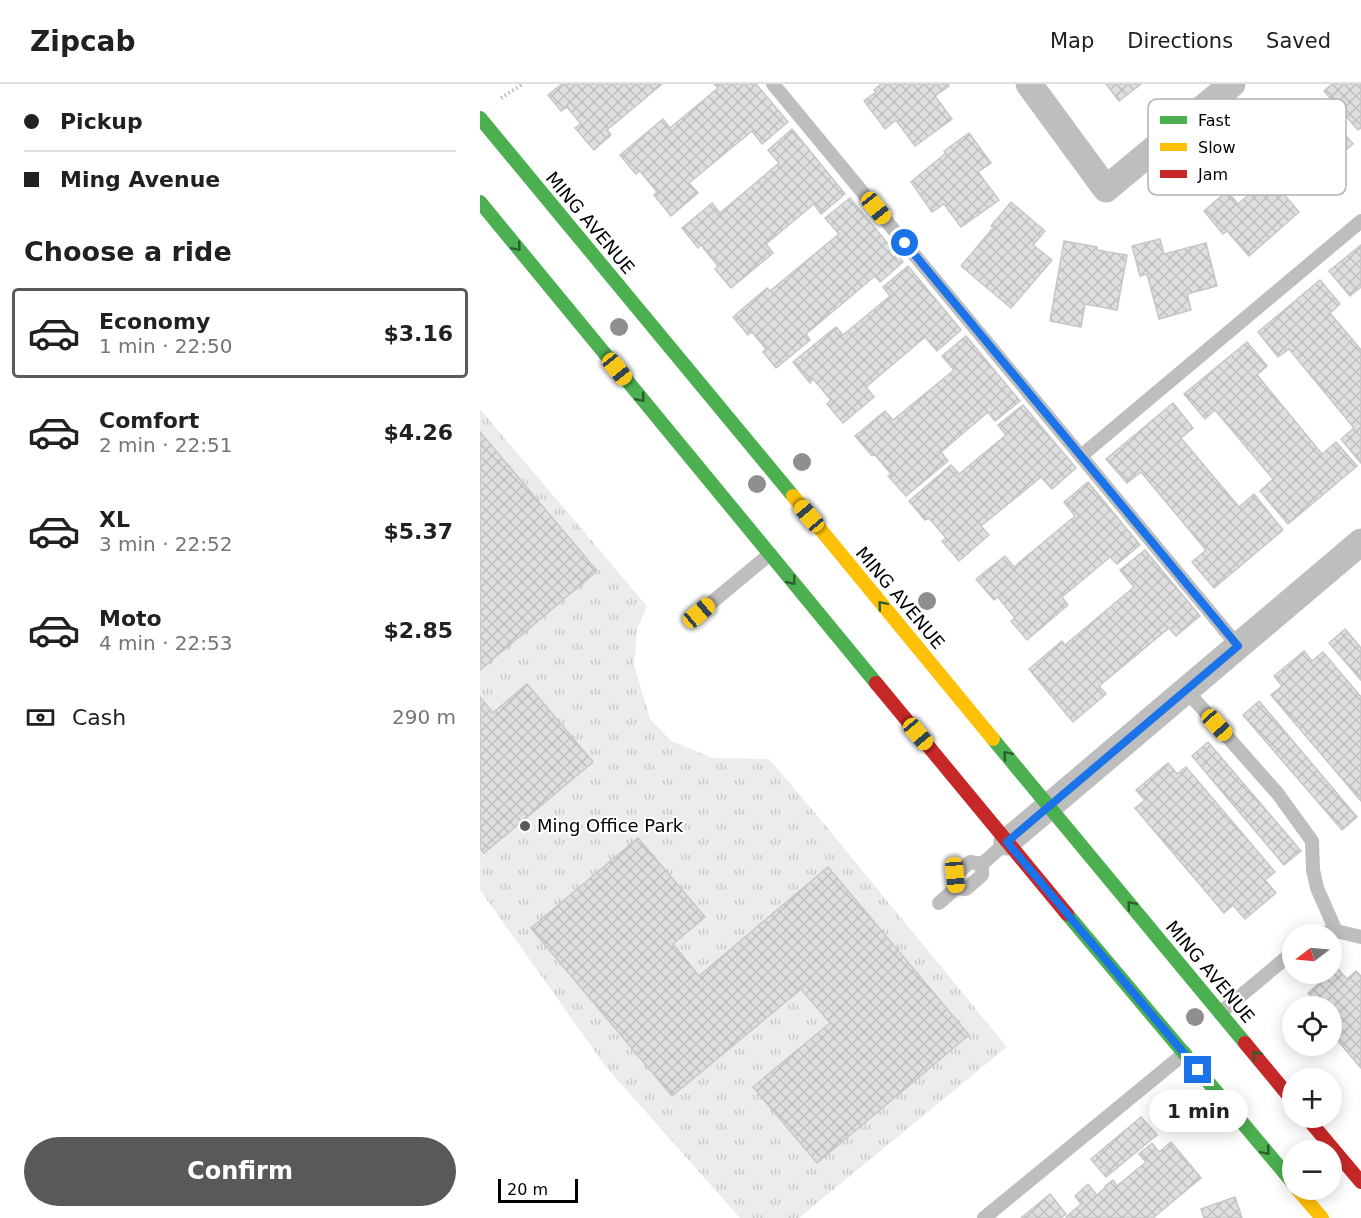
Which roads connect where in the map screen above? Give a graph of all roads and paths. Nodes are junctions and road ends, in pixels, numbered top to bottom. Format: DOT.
graph roads {
  1 [pos="773,84"];
  2 [pos="1029,84"];
  3 [pos="1232,84"];
  4 [pos="1214,99"];
  5 [pos="480,118"];
  6 [pos="1148,154"];
  7 [pos="480,202"];
  8 [pos="1361,221"];
  9 [pos="1081,456"];
  10 [pos="1361,542"];
  11 [pos="770,554"];
  12 [pos="699,613"];
  13 [pos="1238,646"];
  14 [pos="1186,690"];
  15 [pos="1049,806"];
  16 [pos="1007,842"];
  17 [pos="939,903"];
  18 [pos="1333,924"];
  19 [pos="1342,932"];
  20 [pos="1361,937"];
  21 [pos="1282,961"];
  22 [pos="1220,1013"];
  23 [pos="1185,1053"];
  24 [pos="1282,1088"];
  25 [pos="1316,1128"];
  26 [pos="1282,1170"];
  27 [pos="1359,1178"];
  28 [pos="1307,1200"];
  29 [pos="984,1218"];
  30 [pos="1322,1218"];
  1 -- 9 [label="lane"];
  2 -- 6 [label="street"];
  3 -- 4 [label="street"];
  15 -- 5 [label="main road, MING AVENUE, one-way"];
  7 -- 11 [label="main road, one-way"];
  8 -- 9 [label="lane"];
  9 -- 13 [label="lane"];
  10 -- 13 [label="street"];
  11 -- 12 [label="lane"];
  11 -- 16 [label="main road, one-way"];
  13 -- 14 [label="street"];
  14 -- 15 [label="street"];
  14 -- 18 [label="lane"];
  15 -- 16 [label="street"];
  22 -- 15 [label="main road, MING AVENUE, one-way"];
  16 -- 17 [label="lane"];
  16 -- 23 [label="main road"];
  19 -- 20 [label="lane"];
  21 -- 22 [label="lane"];
  24 -- 22 [label="main road, MING AVENUE, one-way"];
  23 -- 26 [label="main road, one-way"];
  23 -- 29 [label="lane"];
  25 -- 27 [label="main road"];
  28 -- 30 [label="main road"];
}
